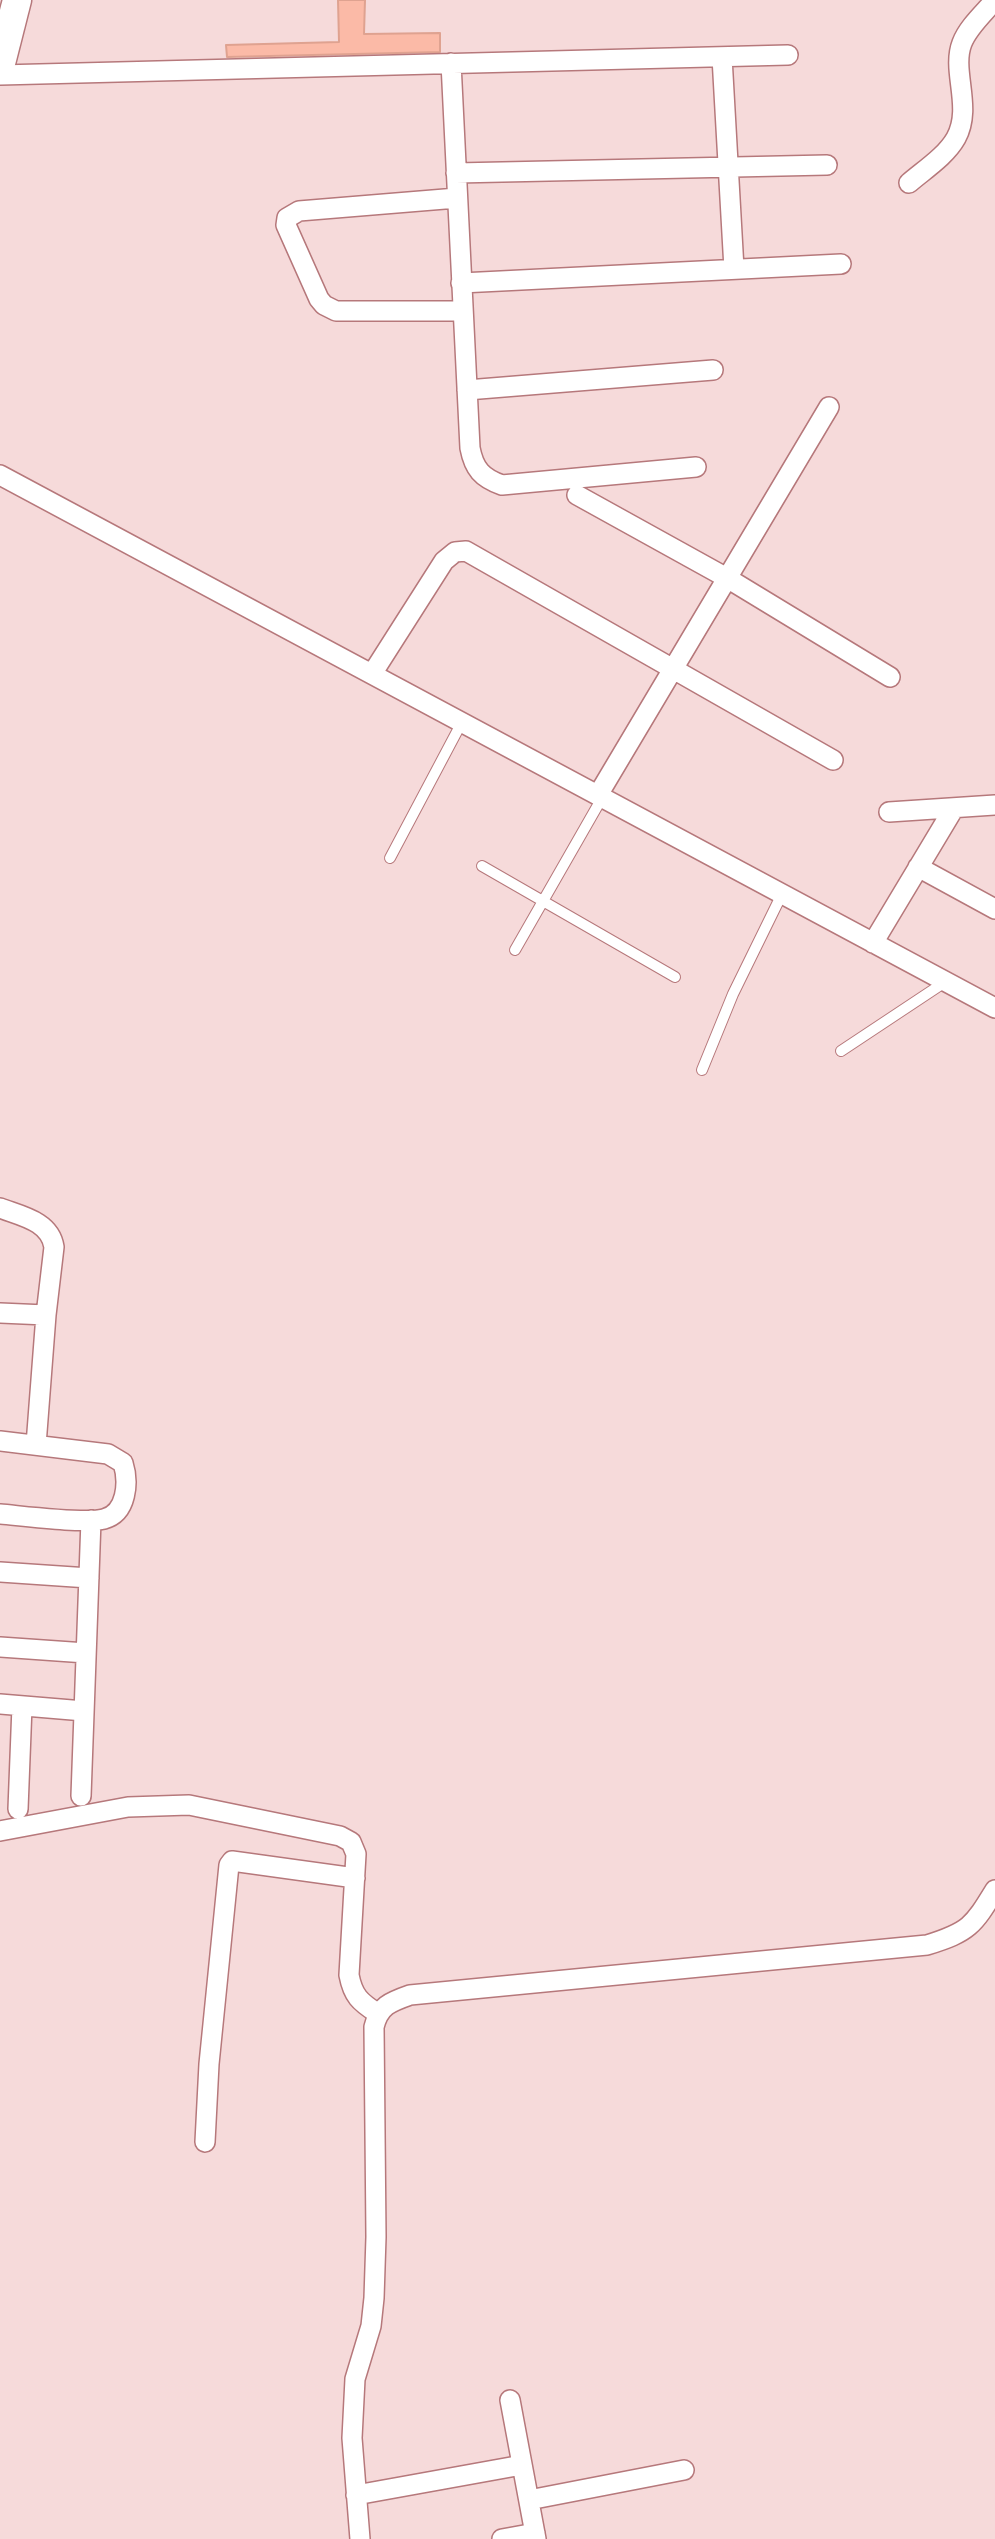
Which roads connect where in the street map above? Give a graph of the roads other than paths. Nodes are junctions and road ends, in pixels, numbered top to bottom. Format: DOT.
graph roads {
  1 [pos="17,0"];
  2 [pos="995,0"];
  3 [pos="788,55"];
  4 [pos="722,57"];
  5 [pos="451,64"];
  6 [pos="0,67"];
  7 [pos="0,75"];
  8 [pos="827,165"];
  9 [pos="729,167"];
  10 [pos="456,173"];
  11 [pos="909,183"];
  12 [pos="457,198"];
  13 [pos="841,264"];
  14 [pos="734,269"];
  15 [pos="461,283"];
  16 [pos="463,311"];
  17 [pos="713,370"];
  18 [pos="467,390"];
  19 [pos="829,407"];
  20 [pos="696,467"];
  21 [pos="0,475"];
  22 [pos="577,495"];
  23 [pos="727,578"];
  24 [pos="673,668"];
  25 [pos="372,674"];
  26 [pos="890,677"];
  27 [pos="461,722"];
  28 [pos="833,760"];
  29 [pos="600,797"];
  30 [pos="995,805"];
  31 [pos="954,808"];
  32 [pos="889,812"];
  33 [pos="390,858"];
  34 [pos="482,866"];
  35 [pos="918,867"];
  36 [pos="782,894"];
  37 [pos="544,900"];
  38 [pos="995,909"];
  39 [pos="873,943"];
  40 [pos="515,950"];
  41 [pos="676,977"];
  42 [pos="946,982"];
  43 [pos="995,1008"];
  44 [pos="841,1051"];
  45 [pos="702,1070"];
  46 [pos="0,1208"];
  47 [pos="0,1313"];
  48 [pos="46,1315"];
  49 [pos="0,1441"];
  50 [pos="36,1445"];
  51 [pos="0,1514"];
  52 [pos="91,1520"];
  53 [pos="0,1572"];
  54 [pos="89,1578"];
  55 [pos="0,1647"];
  56 [pos="86,1653"];
  57 [pos="0,1704"];
  58 [pos="22,1706"];
  59 [pos="84,1711"];
  60 [pos="81,1796"];
  61 [pos="18,1809"];
  62 [pos="0,1831"];
  63 [pos="355,1878"];
  64 [pos="995,1890"];
  65 [pos="377,2013"];
  66 [pos="205,2142"];
  67 [pos="510,2400"];
  68 [pos="522,2465"];
  69 [pos="684,2470"];
  70 [pos="356,2495"];
  71 [pos="528,2500"];
  72 [pos="536,2536"];
  73 [pos="360,2539"];
  74 [pos="502,2539"];
  1 -- 6 [label="street"];
  2 -- 11 [label="street"];
  3 -- 4 [label="street"];
  4 -- 5 [label="street"];
  4 -- 9 [label="street"];
  5 -- 7 [label="street"];
  5 -- 10 [label="street"];
  8 -- 9 [label="street"];
  9 -- 10 [label="street"];
  9 -- 14 [label="street"];
  10 -- 12 [label="street"];
  12 -- 15 [label="street"];
  12 -- 16 [label="street"];
  13 -- 14 [label="street"];
  14 -- 15 [label="street"];
  15 -- 16 [label="street"];
  16 -- 18 [label="street"];
  17 -- 18 [label="street"];
  18 -- 20 [label="street"];
  19 -- 23 [label="street"];
  21 -- 25 [label="street"];
  22 -- 23 [label="street"];
  23 -- 24 [label="street"];
  23 -- 26 [label="street"];
  24 -- 25 [label="street"];
  24 -- 28 [label="street"];
  24 -- 29 [label="street"];
  25 -- 27 [label="street"];
  27 -- 29 [label="street"];
  27 -- 33 [label="lane"];
  29 -- 36 [label="street"];
  29 -- 37 [label="lane"];
  30 -- 31 [label="street"];
  31 -- 32 [label="street"];
  31 -- 35 [label="street"];
  34 -- 37 [label="lane"];
  35 -- 38 [label="street"];
  35 -- 39 [label="street"];
  36 -- 39 [label="street"];
  36 -- 45 [label="lane"];
  37 -- 40 [label="lane"];
  37 -- 41 [label="lane"];
  39 -- 42 [label="street"];
  42 -- 43 [label="street"];
  42 -- 44 [label="lane"];
  46 -- 48 [label="street"];
  47 -- 48 [label="street"];
  48 -- 50 [label="street"];
  49 -- 50 [label="street"];
  50 -- 52 [label="street"];
  51 -- 52 [label="street"];
  52 -- 54 [label="street"];
  53 -- 54 [label="street"];
  54 -- 56 [label="street"];
  55 -- 56 [label="street"];
  56 -- 59 [label="street"];
  57 -- 58 [label="street"];
  58 -- 59 [label="street"];
  58 -- 61 [label="street"];
  59 -- 60 [label="street"];
  62 -- 63 [label="street"];
  63 -- 65 [label="street"];
  63 -- 66 [label="street"];
  64 -- 65 [label="street"];
  65 -- 70 [label="street"];
  67 -- 68 [label="street"];
  68 -- 70 [label="street"];
  68 -- 71 [label="street"];
  69 -- 71 [label="street"];
  70 -- 73 [label="street"];
  71 -- 72 [label="street"];
  72 -- 74 [label="street"];
}
